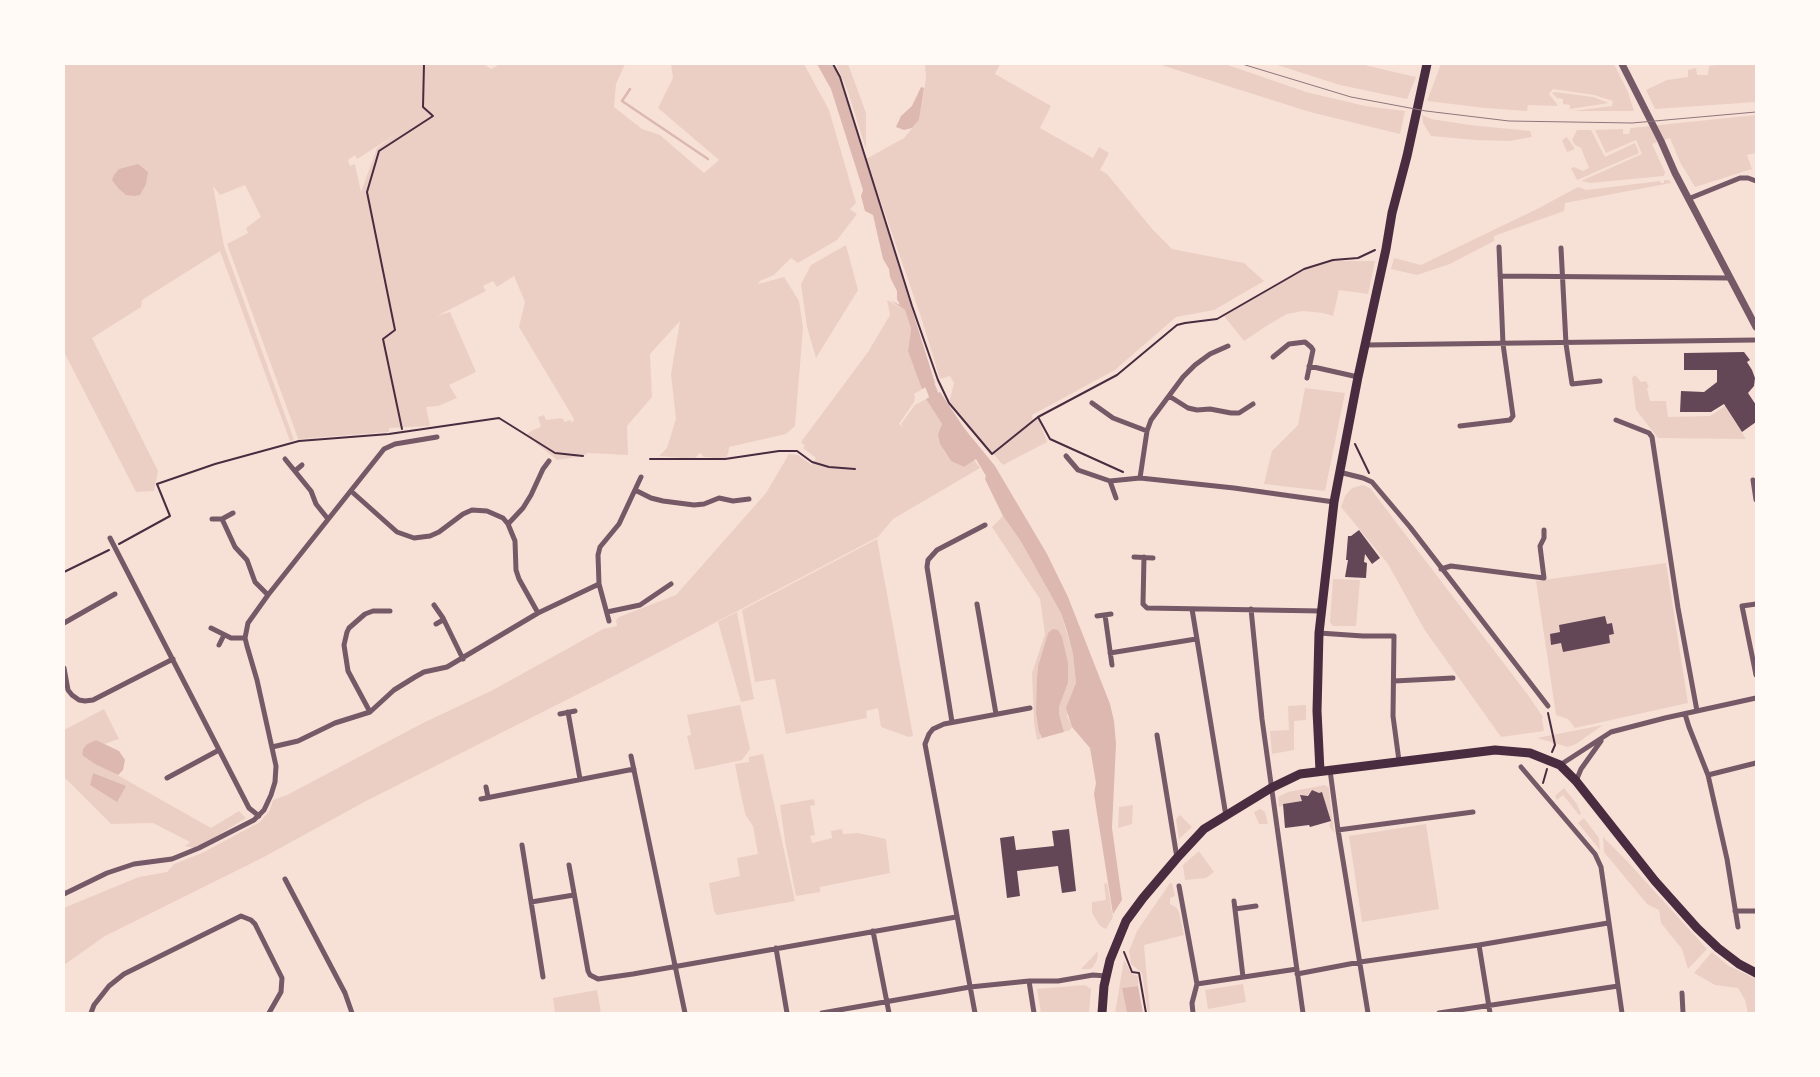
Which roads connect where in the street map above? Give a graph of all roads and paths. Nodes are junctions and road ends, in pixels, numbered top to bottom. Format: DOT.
graph roads {
  1 [pos="424,64"];
  2 [pos="833,64"];
  3 [pos="1427,64"];
  4 [pos="1622,64"];
  5 [pos="1756,181"];
  6 [pos="1688,199"];
  7 [pos="1499,247"];
  8 [pos="1561,248"];
  9 [pos="1374,250"];
  10 [pos="1500,276"];
  11 [pos="1563,276"];
  12 [pos="1730,278"];
  13 [pos="1756,325"];
  14 [pos="1756,340"];
  15 [pos="1503,344"];
  16 [pos="1566,344"];
  17 [pos="1364,345"];
  18 [pos="1228,346"];
  19 [pos="1273,357"];
  20 [pos="1309,366"];
  21 [pos="1358,377"];
  22 [pos="1307,378"];
  23 [pos="1600,381"];
  24 [pos="1169,396"];
  25 [pos="1092,403"];
  26 [pos="1254,404"];
  27 [pos="1038,418"];
  28 [pos="1616,420"];
  29 [pos="1460,426"];
  30 [pos="402,428"];
  31 [pos="1147,431"];
  32 [pos="437,437"];
  33 [pos="1354,442"];
  34 [pos="583,456"];
  35 [pos="1066,456"];
  36 [pos="285,458"];
  37 [pos="650,459"];
  38 [pos="549,461"];
  39 [pos="302,465"];
  40 [pos="855,469"];
  41 [pos="295,470"];
  42 [pos="1339,472"];
  43 [pos="541,473"];
  44 [pos="548,476"];
  45 [pos="641,477"];
  46 [pos="1140,478"];
  47 [pos="1127,480"];
  48 [pos="1753,480"];
  49 [pos="1110,481"];
  50 [pos="1372,482"];
  51 [pos="635,490"];
  52 [pos="351,491"];
  53 [pos="749,498"];
  54 [pos="1116,498"];
  55 [pos="1756,499"];
  56 [pos="733,501"];
  57 [pos="1334,502"];
  58 [pos="732,508"];
  59 [pos="232,513"];
  60 [pos="212,519"];
  61 [pos="222,519"];
  62 [pos="328,519"];
  63 [pos="508,524"];
  64 [pos="985,526"];
  65 [pos="1544,530"];
  66 [pos="110,538"];
  67 [pos="115,547"];
  68 [pos="1134,557"];
  69 [pos="1144,557"];
  70 [pos="1153,558"];
  71 [pos="1442,569"];
  72 [pos="64,572"];
  73 [pos="599,584"];
  74 [pos="671,584"];
  75 [pos="654,585"];
  76 [pos="659,592"];
  77 [pos="102,594"];
  78 [pos="115,594"];
  79 [pos="268,595"];
  80 [pos="105,600"];
  81 [pos="977,604"];
  82 [pos="1756,604"];
  83 [pos="434,605"];
  84 [pos="1192,609"];
  85 [pos="1251,609"];
  86 [pos="390,610"];
  87 [pos="607,612"];
  88 [pos="1321,612"];
  89 [pos="538,613"];
  90 [pos="1097,616"];
  91 [pos="444,620"];
  92 [pos="609,622"];
  93 [pos="64,623"];
  94 [pos="436,624"];
  95 [pos="211,628"];
  96 [pos="1319,633"];
  97 [pos="224,636"];
  98 [pos="245,638"];
  99 [pos="1196,640"];
  100 [pos="336,644"];
  101 [pos="219,645"];
  102 [pos="344,645"];
  103 [pos="1110,653"];
  104 [pos="173,659"];
  105 [pos="463,659"];
  106 [pos="1112,665"];
  107 [pos="64,668"];
  108 [pos="1756,675"];
  109 [pos="1453,678"];
  110 [pos="1394,682"];
  111 [pos="1756,698"];
  112 [pos="1030,708"];
  113 [pos="1548,709"];
  114 [pos="575,711"];
  115 [pos="1697,711"];
  116 [pos="370,712"];
  117 [pos="568,712"];
  118 [pos="560,714"];
  119 [pos="996,714"];
  120 [pos="1686,714"];
  121 [pos="952,722"];
  122 [pos="1157,736"];
  123 [pos="1603,738"];
  124 [pos="1555,745"];
  125 [pos="272,747"];
  126 [pos="219,750"];
  127 [pos="631,756"];
  128 [pos="1399,761"];
  129 [pos="1756,763"];
  130 [pos="1560,764"];
  131 [pos="1521,767"];
  132 [pos="634,768"];
  133 [pos="1330,770"];
  134 [pos="1320,771"];
  135 [pos="1708,775"];
  136 [pos="167,778"];
  137 [pos="580,779"];
  138 [pos="1576,781"];
  139 [pos="486,787"];
  140 [pos="1271,788"];
  141 [pos="488,797"];
  142 [pos="481,799"];
  143 [pos="1473,812"];
  144 [pos="259,816"];
  145 [pos="1226,816"];
  146 [pos="1338,830"];
  147 [pos="522,846"];
  148 [pos="1177,858"];
  149 [pos="569,865"];
  150 [pos="285,879"];
  151 [pos="1179,886"];
  152 [pos="64,894"];
  153 [pos="574,895"];
  154 [pos="1234,901"];
  155 [pos="531,902"];
  156 [pos="1256,906"];
  157 [pos="1234,909"];
  158 [pos="1735,911"];
  159 [pos="1756,911"];
  160 [pos="956,917"];
  161 [pos="1608,923"];
  162 [pos="1738,927"];
  163 [pos="873,932"];
  164 [pos="1116,945"];
  165 [pos="1480,945"];
  166 [pos="776,948"];
  167 [pos="1360,962"];
  168 [pos="675,967"];
  169 [pos="1297,972"];
  170 [pos="1756,972"];
  171 [pos="1106,976"];
  172 [pos="544,977"];
  173 [pos="1243,977"];
  174 [pos="1029,981"];
  175 [pos="1197,984"];
  176 [pos="1618,986"];
  177 [pos="970,987"];
  178 [pos="1682,994"];
  179 [pos="887,1002"];
  180 [pos="1489,1006"];
  181 [pos="91,1013"];
  182 [pos="269,1013"];
  183 [pos="352,1013"];
  184 [pos="685,1013"];
  185 [pos="787,1013"];
  186 [pos="822,1013"];
  187 [pos="889,1013"];
  188 [pos="975,1013"];
  189 [pos="1034,1013"];
  190 [pos="1102,1013"];
  191 [pos="1146,1013"];
  192 [pos="1193,1013"];
  193 [pos="1303,1013"];
  194 [pos="1368,1013"];
  195 [pos="1439,1013"];
  196 [pos="1490,1013"];
  197 [pos="1622,1013"];
  198 [pos="1683,1013"];
  1 -- 30 [label="path"];
  2 -- 27 [label="path"];
  3 -- 17 [label="main road"];
  4 -- 6 [label="street"];
  5 -- 6 [label="street"];
  6 -- 12 [label="street"];
  7 -- 10 [label="street"];
  8 -- 11 [label="street"];
  9 -- 27 [label="path"];
  10 -- 11 [label="street"];
  10 -- 15 [label="street"];
  11 -- 12 [label="street"];
  11 -- 16 [label="street"];
  12 -- 13 [label="street"];
  14 -- 16 [label="street"];
  15 -- 16 [label="street"];
  15 -- 17 [label="street"];
  15 -- 29 [label="street"];
  16 -- 23 [label="street"];
  17 -- 21 [label="main road"];
  18 -- 24 [label="street"];
  19 -- 20 [label="street"];
  20 -- 21 [label="street"];
  20 -- 22 [label="street"];
  21 -- 42 [label="main road"];
  24 -- 26 [label="street"];
  24 -- 31 [label="street"];
  25 -- 31 [label="street"];
  27 -- 47 [label="path"];
  28 -- 115 [label="street"];
  31 -- 46 [label="street"];
  32 -- 52 [label="street"];
  33 -- 50 [label="path"];
  34 -- 67 [label="path"];
  35 -- 49 [label="street"];
  36 -- 41 [label="street"];
  37 -- 40 [label="path"];
  38 -- 43 [label="street"];
  39 -- 41 [label="street"];
  41 -- 62 [label="street"];
  42 -- 50 [label="street"];
  42 -- 57 [label="main road"];
  43 -- 44 [label="street"];
  43 -- 63 [label="street"];
  45 -- 51 [label="street"];
  46 -- 47 [label="street"];
  46 -- 57 [label="street"];
  47 -- 49 [label="street"];
  48 -- 55 [label="street"];
  49 -- 54 [label="street"];
  50 -- 71 [label="street"];
  51 -- 56 [label="street"];
  51 -- 73 [label="street"];
  52 -- 62 [label="street"];
  52 -- 63 [label="street"];
  53 -- 56 [label="street"];
  56 -- 58 [label="street"];
  57 -- 88 [label="main road"];
  59 -- 61 [label="street"];
  60 -- 61 [label="street"];
  61 -- 79 [label="street"];
  62 -- 79 [label="street"];
  63 -- 89 [label="street"];
  64 -- 121 [label="street"];
  65 -- 71 [label="street"];
  66 -- 67 [label="street"];
  67 -- 72 [label="path"];
  67 -- 104 [label="street"];
  68 -- 69 [label="street"];
  69 -- 70 [label="street"];
  69 -- 84 [label="street"];
  71 -- 113 [label="street"];
  73 -- 87 [label="street"];
  73 -- 89 [label="street"];
  74 -- 76 [label="street"];
  75 -- 76 [label="street"];
  76 -- 87 [label="street"];
  77 -- 80 [label="street"];
  78 -- 80 [label="street"];
  79 -- 98 [label="street"];
  80 -- 93 [label="street"];
  81 -- 119 [label="street"];
  82 -- 108 [label="street"];
  83 -- 91 [label="street"];
  84 -- 85 [label="street"];
  84 -- 99 [label="street"];
  85 -- 88 [label="street"];
  85 -- 140 [label="street"];
  86 -- 102 [label="street"];
  87 -- 92 [label="street"];
  88 -- 96 [label="main road"];
  89 -- 105 [label="street"];
  90 -- 103 [label="street"];
  91 -- 94 [label="street"];
  91 -- 105 [label="street"];
  95 -- 97 [label="street"];
  96 -- 110 [label="street"];
  96 -- 134 [label="main road"];
  97 -- 98 [label="street"];
  97 -- 101 [label="street"];
  98 -- 125 [label="street"];
  99 -- 103 [label="street"];
  99 -- 145 [label="street"];
  100 -- 102 [label="street"];
  102 -- 116 [label="street"];
  103 -- 106 [label="street"];
  104 -- 107 [label="street"];
  104 -- 126 [label="street"];
  105 -- 116 [label="street"];
  109 -- 110 [label="street"];
  110 -- 128 [label="street"];
  111 -- 115 [label="street"];
  112 -- 119 [label="street"];
  113 -- 124 [label="path"];
  114 -- 117 [label="street"];
  115 -- 120 [label="street"];
  116 -- 125 [label="street"];
  117 -- 118 [label="street"];
  117 -- 137 [label="street"];
  119 -- 121 [label="street"];
  120 -- 123 [label="street"];
  120 -- 135 [label="street"];
  121 -- 160 [label="street"];
  122 -- 148 [label="street"];
  123 -- 130 [label="street"];
  123 -- 138 [label="street"];
  125 -- 144 [label="street"];
  126 -- 136 [label="street"];
  126 -- 144 [label="street"];
  127 -- 132 [label="street"];
  128 -- 130 [label="main road"];
  128 -- 133 [label="main road"];
  129 -- 135 [label="street"];
  130 -- 138 [label="main road"];
  131 -- 161 [label="street"];
  132 -- 137 [label="street"];
  132 -- 168 [label="street"];
  133 -- 134 [label="main road"];
  133 -- 146 [label="street"];
  134 -- 140 [label="main road"];
  135 -- 158 [label="street"];
  137 -- 141 [label="street"];
  138 -- 170 [label="main road"];
  139 -- 141 [label="street"];
  140 -- 145 [label="main road"];
  140 -- 169 [label="street"];
  141 -- 142 [label="street"];
  143 -- 146 [label="street"];
  144 -- 152 [label="street"];
  145 -- 148 [label="main road"];
  146 -- 167 [label="street"];
  147 -- 155 [label="street"];
  148 -- 164 [label="main road"];
  149 -- 153 [label="street"];
  150 -- 183 [label="street"];
  151 -- 175 [label="street"];
  153 -- 155 [label="street"];
  153 -- 168 [label="street"];
  154 -- 157 [label="street"];
  155 -- 172 [label="street"];
  156 -- 157 [label="street"];
  157 -- 173 [label="street"];
  158 -- 159 [label="street"];
  158 -- 162 [label="street"];
  160 -- 163 [label="street"];
  160 -- 177 [label="street"];
  161 -- 165 [label="street"];
  161 -- 176 [label="street"];
  163 -- 166 [label="street"];
  163 -- 179 [label="street"];
  164 -- 171 [label="main road"];
  164 -- 191 [label="path"];
  165 -- 167 [label="street"];
  165 -- 180 [label="street"];
  166 -- 168 [label="street"];
  166 -- 185 [label="street"];
  167 -- 169 [label="street"];
  167 -- 194 [label="street"];
  168 -- 184 [label="street"];
  169 -- 173 [label="street"];
  169 -- 193 [label="street"];
  171 -- 174 [label="street"];
  171 -- 190 [label="main road"];
  173 -- 175 [label="street"];
  174 -- 177 [label="street"];
  174 -- 189 [label="street"];
  175 -- 192 [label="street"];
  176 -- 180 [label="street"];
  176 -- 197 [label="street"];
  177 -- 179 [label="street"];
  177 -- 188 [label="street"];
  178 -- 198 [label="street"];
  179 -- 186 [label="street"];
  179 -- 187 [label="street"];
  180 -- 195 [label="street"];
  180 -- 196 [label="street"];
  181 -- 182 [label="street"];
}
